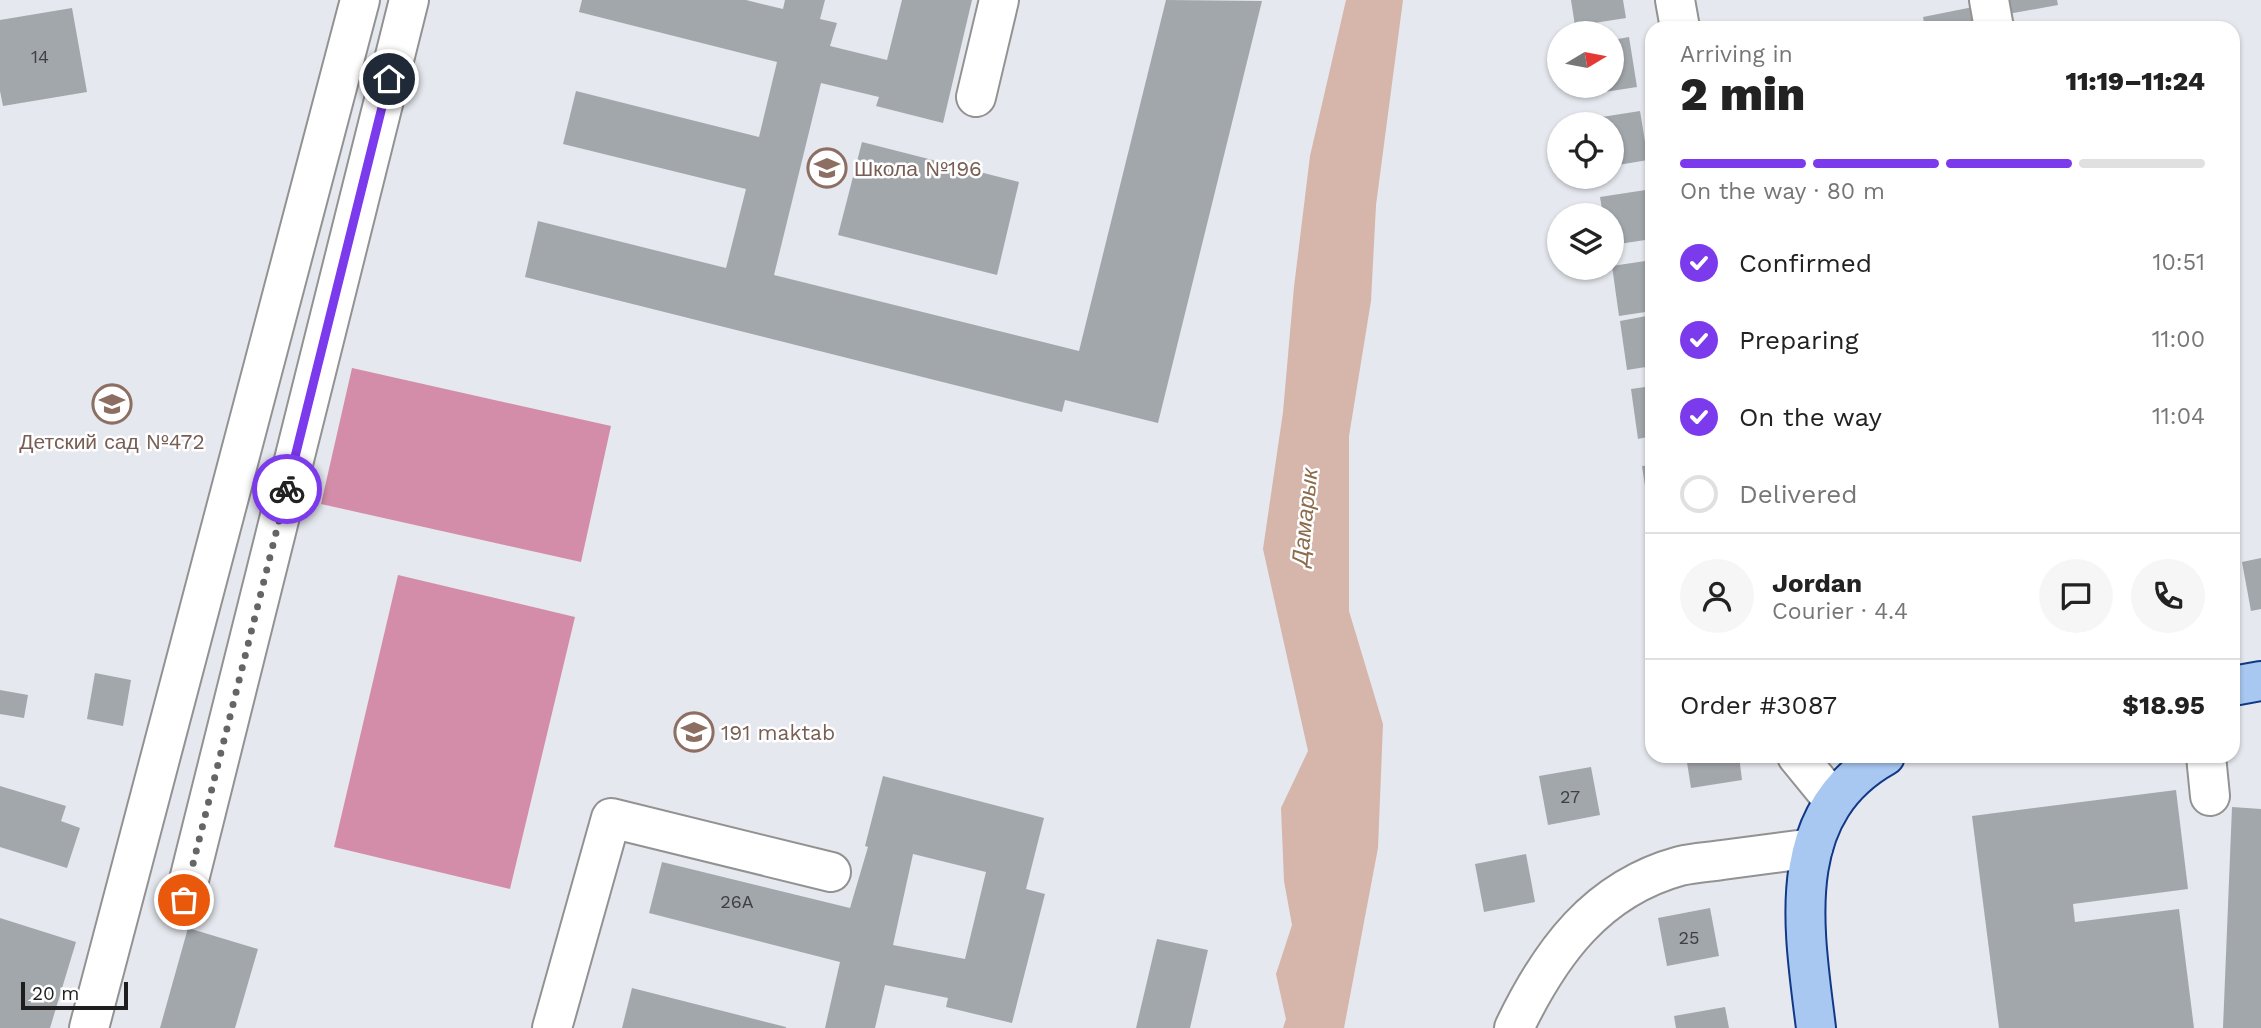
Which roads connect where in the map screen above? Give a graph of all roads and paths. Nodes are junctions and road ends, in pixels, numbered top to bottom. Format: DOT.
graph roads {
  1 [pos="360,0"];
  2 [pos="409,0"];
  3 [pos="999,0"];
  4 [pos="1675,0"];
  5 [pos="1989,0"];
  6 [pos="1678,21"];
  7 [pos="1993,21"];
  8 [pos="975,97"];
  9 [pos="2261,681"];
  10 [pos="2240,685"];
  11 [pos="1803,763"];
  12 [pos="1875,763"];
  13 [pos="2207,763"];
  14 [pos="2210,796"];
  15 [pos="1833,800"];
  16 [pos="1812,848"];
  17 [pos="831,872"];
  18 [pos="184,900"];
  19 [pos="89,1028"];
  20 [pos="552,1028"];
  21 [pos="1514,1028"];
  22 [pos="1816,1028"];
  1 -- 19 [label="street"];
  2 -- 18 [label="street"];
  3 -- 8 [label="street"];
  4 -- 6 [label="street"];
  5 -- 7 [label="street"];
  9 -- 10 [label="main road"];
  11 -- 15 [label="street"];
  12 -- 15 [label="main road"];
  13 -- 14 [label="street"];
  15 -- 16 [label="main road"];
  16 -- 21 [label="street"];
  16 -- 22 [label="main road"];
  17 -- 20 [label="street"];
}
